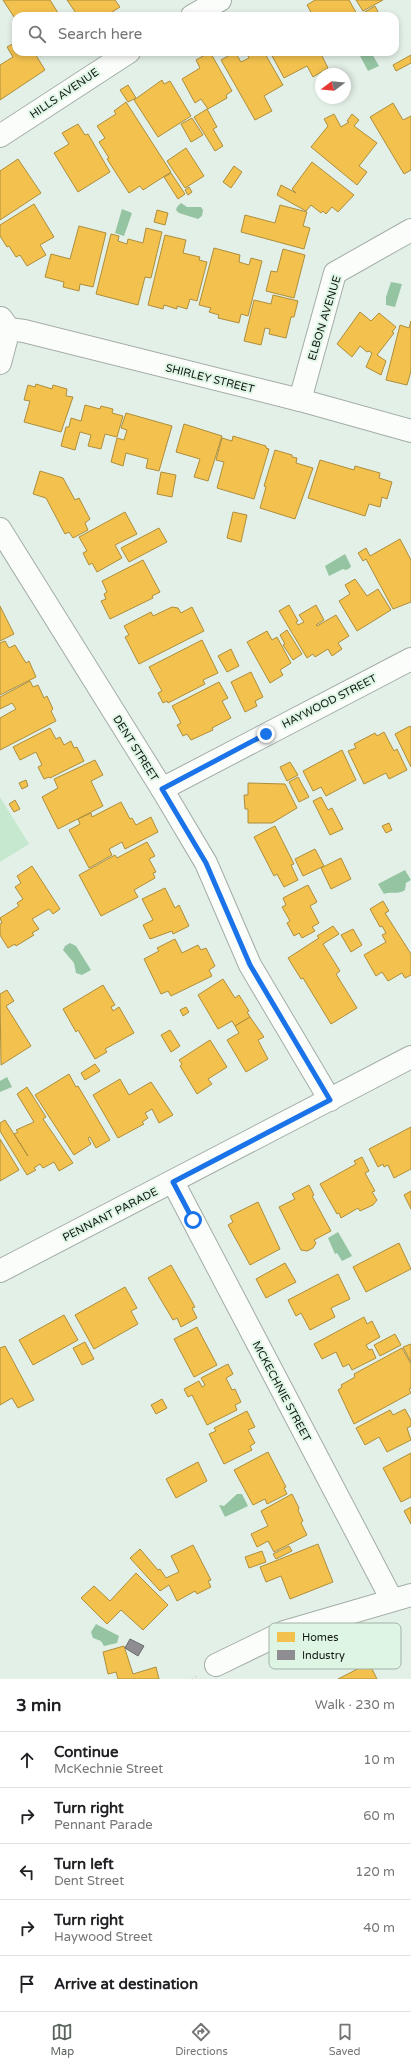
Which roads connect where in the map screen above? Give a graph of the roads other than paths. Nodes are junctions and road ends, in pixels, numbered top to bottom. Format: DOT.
graph roads {
  1 [pos="220,0"];
  2 [pos="199,12"];
  3 [pos="123,56"];
  4 [pos="0,136"];
  5 [pos="411,230"];
  6 [pos="4,323"];
  7 [pos="0,363"];
  8 [pos="300,400"];
  9 [pos="411,431"];
  10 [pos="0,529"];
  11 [pos="411,659"];
  12 [pos="162,789"];
  13 [pos="411,1057"];
  14 [pos="330,1100"];
  15 [pos="173,1182"];
  16 [pos="0,1271"];
  17 [pos="402,1597"];
  18 [pos="314,1623"];
  19 [pos="269,1639"];
  20 [pos="216,1665"];
  1 -- 2 [label="street"];
  3 -- 4 [label="street, HILLS AVENUE"];
  5 -- 8 [label="street, ELBON AVENUE"];
  6 -- 7 [label="street"];
  6 -- 8 [label="street, SHIRLEY STREET"];
  8 -- 9 [label="street, SHIRLEY STREET"];
  10 -- 12 [label="street, DENT STREET"];
  11 -- 12 [label="street, HAYWOOD STREET"];
  12 -- 14 [label="street, DENT STREET"];
  13 -- 14 [label="street, PENNANT PARADE"];
  14 -- 15 [label="street, PENNANT PARADE"];
  15 -- 16 [label="street, PENNANT PARADE"];
  15 -- 17 [label="street, MCKECHNIE STREET"];
  17 -- 18 [label="street"];
  19 -- 20 [label="street"];
}
